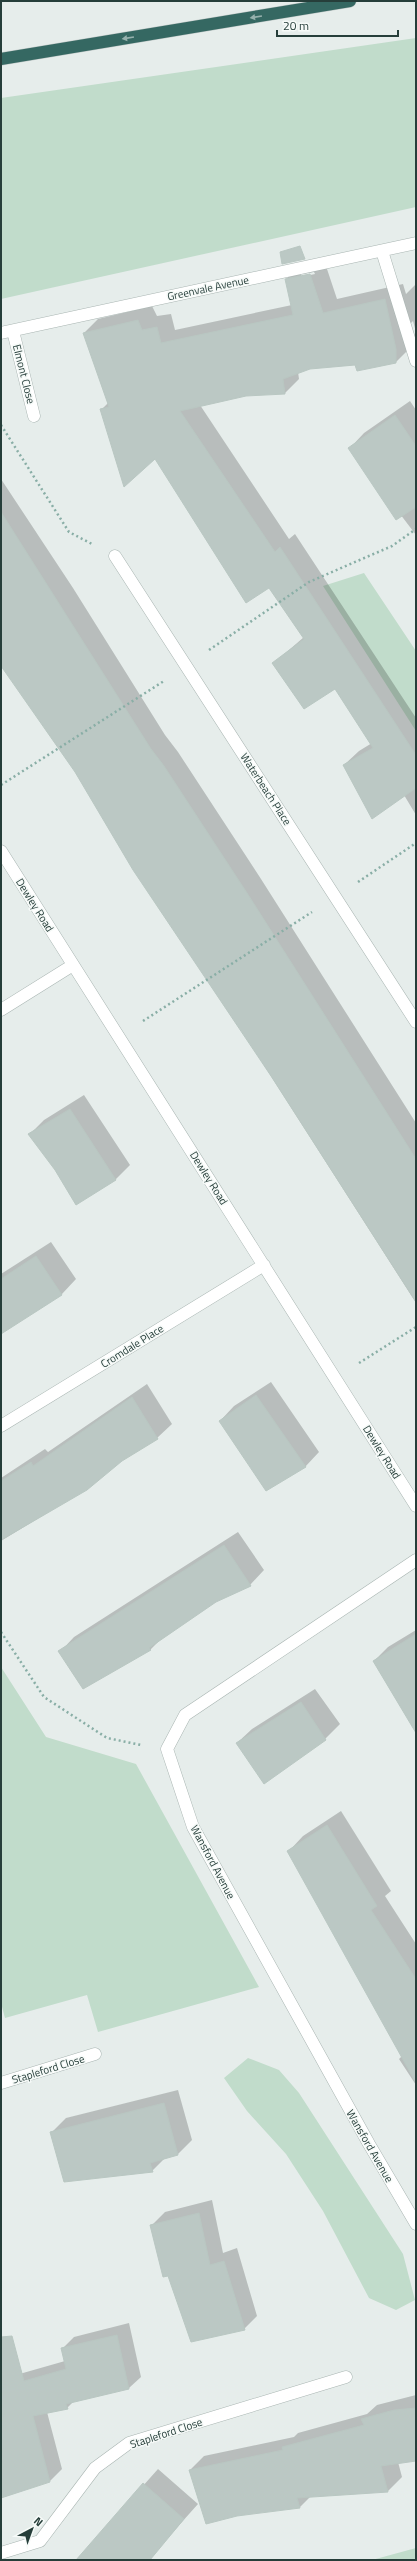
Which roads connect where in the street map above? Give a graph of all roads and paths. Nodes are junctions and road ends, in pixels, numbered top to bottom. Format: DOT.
graph roads {
  1 [pos="350,1"];
  2 [pos="1,59"];
  3 [pos="416,243"];
  4 [pos="382,250"];
  5 [pos="7,332"];
  6 [pos="416,360"];
  7 [pos="34,416"];
  8 [pos="1,425"];
  9 [pos="115,556"];
  10 [pos="416,843"];
  11 [pos="1,851"];
  12 [pos="335,897"];
  13 [pos="73,965"];
  14 [pos="1,1010"];
  15 [pos="416,1022"];
  16 [pos="119,1036"];
  17 [pos="264,1265"];
  18 [pos="416,1327"];
  19 [pos="336,1379"];
  20 [pos="1,1426"];
  21 [pos="416,1506"];
  22 [pos="416,1560"];
  23 [pos="1,1632"];
  24 [pos="167,1750"];
  25 [pos="95,2054"];
  26 [pos="1,2083"];
  27 [pos="416,2224"];
  28 [pos="346,2377"];
  29 [pos="1,2553"];
  1 -- 2 [label="highway, one-way"];
  3 -- 4 [label="street, Greenvale Avenue"];
  4 -- 5 [label="street, Greenvale Avenue"];
  4 -- 6 [label="street"];
  5 -- 7 [label="street, Elmont Close"];
  8 -- 9 [label="path"];
  9 -- 12 [label="street, Waterbeach Place"];
  10 -- 12 [label="path"];
  11 -- 13 [label="street, Dewley Road"];
  12 -- 15 [label="street, Waterbeach Place"];
  12 -- 16 [label="path"];
  13 -- 14 [label="street"];
  13 -- 16 [label="street, Dewley Road"];
  16 -- 17 [label="street, Dewley Road"];
  17 -- 19 [label="street, Dewley Road"];
  17 -- 20 [label="street, Cromdale Place"];
  18 -- 19 [label="path"];
  19 -- 21 [label="street, Dewley Road"];
  22 -- 24 [label="street"];
  23 -- 24 [label="path"];
  24 -- 27 [label="street, Wansford Avenue"];
  25 -- 26 [label="street, Stapleford Close"];
  28 -- 29 [label="street, Stapleford Close"];
}
